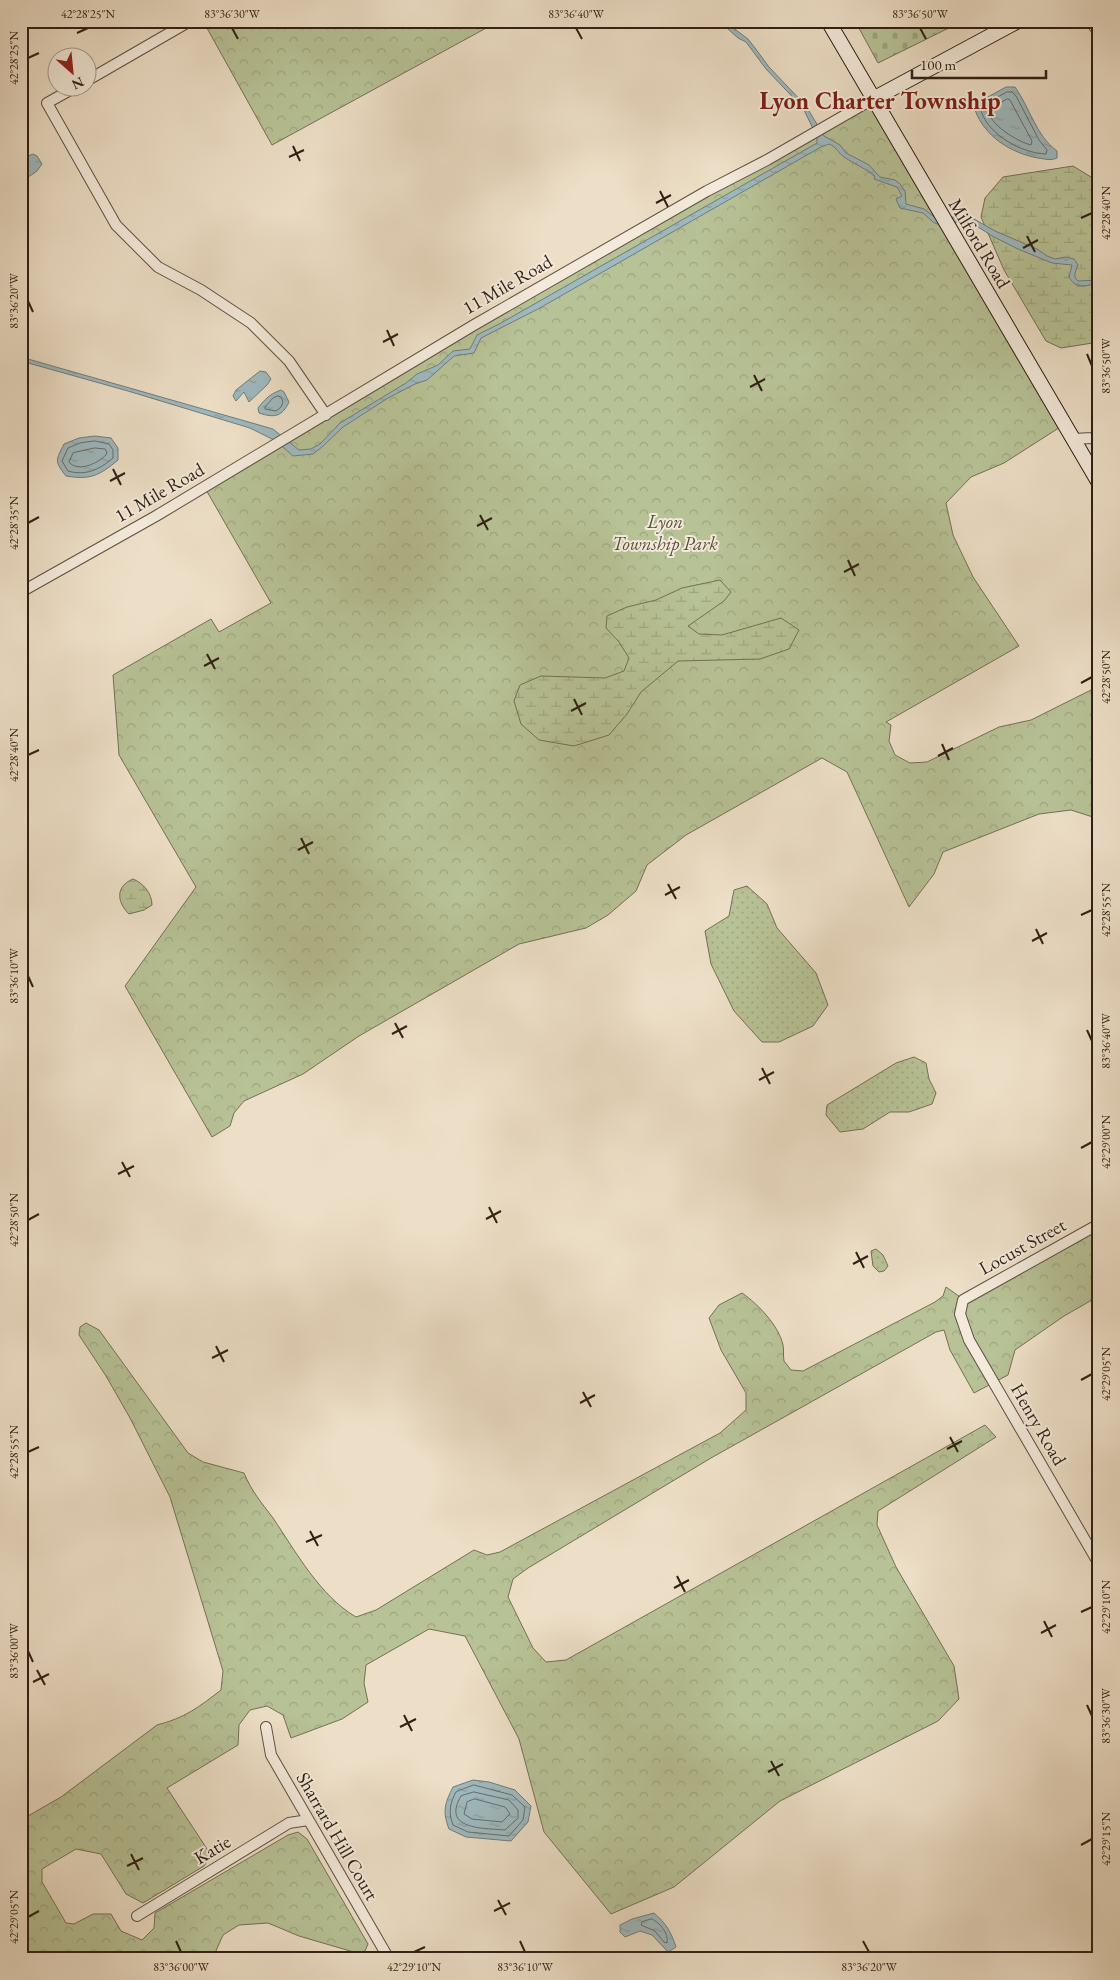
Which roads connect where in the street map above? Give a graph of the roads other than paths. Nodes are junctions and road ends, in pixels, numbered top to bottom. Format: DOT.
graph roads {
  1 [pos="828,21"];
  2 [pos="1018,21"];
  3 [pos="1090,21"];
  4 [pos="185,24"];
  5 [pos="1099,33"];
  6 [pos="98,74"];
  7 [pos="57,98"];
  8 [pos="873,99"];
  9 [pos="326,415"];
  10 [pos="1099,435"];
  11 [pos="1073,439"];
  12 [pos="1094,463"];
  13 [pos="1099,483"];
  14 [pos="21,592"];
  15 [pos="1099,1224"];
  16 [pos="963,1300"];
  17 [pos="1099,1564"];
  18 [pos="266,1727"];
  19 [pos="308,1820"];
  20 [pos="137,1916"];
  21 [pos="388,1959"];
  1 -- 8 [label="street, Milford Road"];
  2 -- 8 [label="street, 11 Mile Road"];
  3 -- 5 [label="street"];
  4 -- 6 [label="street"];
  7 -- 9 [label="street"];
  8 -- 9 [label="street, 11 Mile Road"];
  8 -- 11 [label="street, Milford Road"];
  9 -- 14 [label="street, 11 Mile Road"];
  10 -- 11 [label="street"];
  11 -- 12 [label="street, Milford Road"];
  12 -- 13 [label="street, Milford Road"];
  15 -- 16 [label="street, Locust Street"];
  16 -- 17 [label="street, Henry Road"];
  18 -- 19 [label="street, Sharrard Hill Court"];
  19 -- 20 [label="street, Katie"];
  19 -- 21 [label="street, Sharrard Hill Court"];
}
